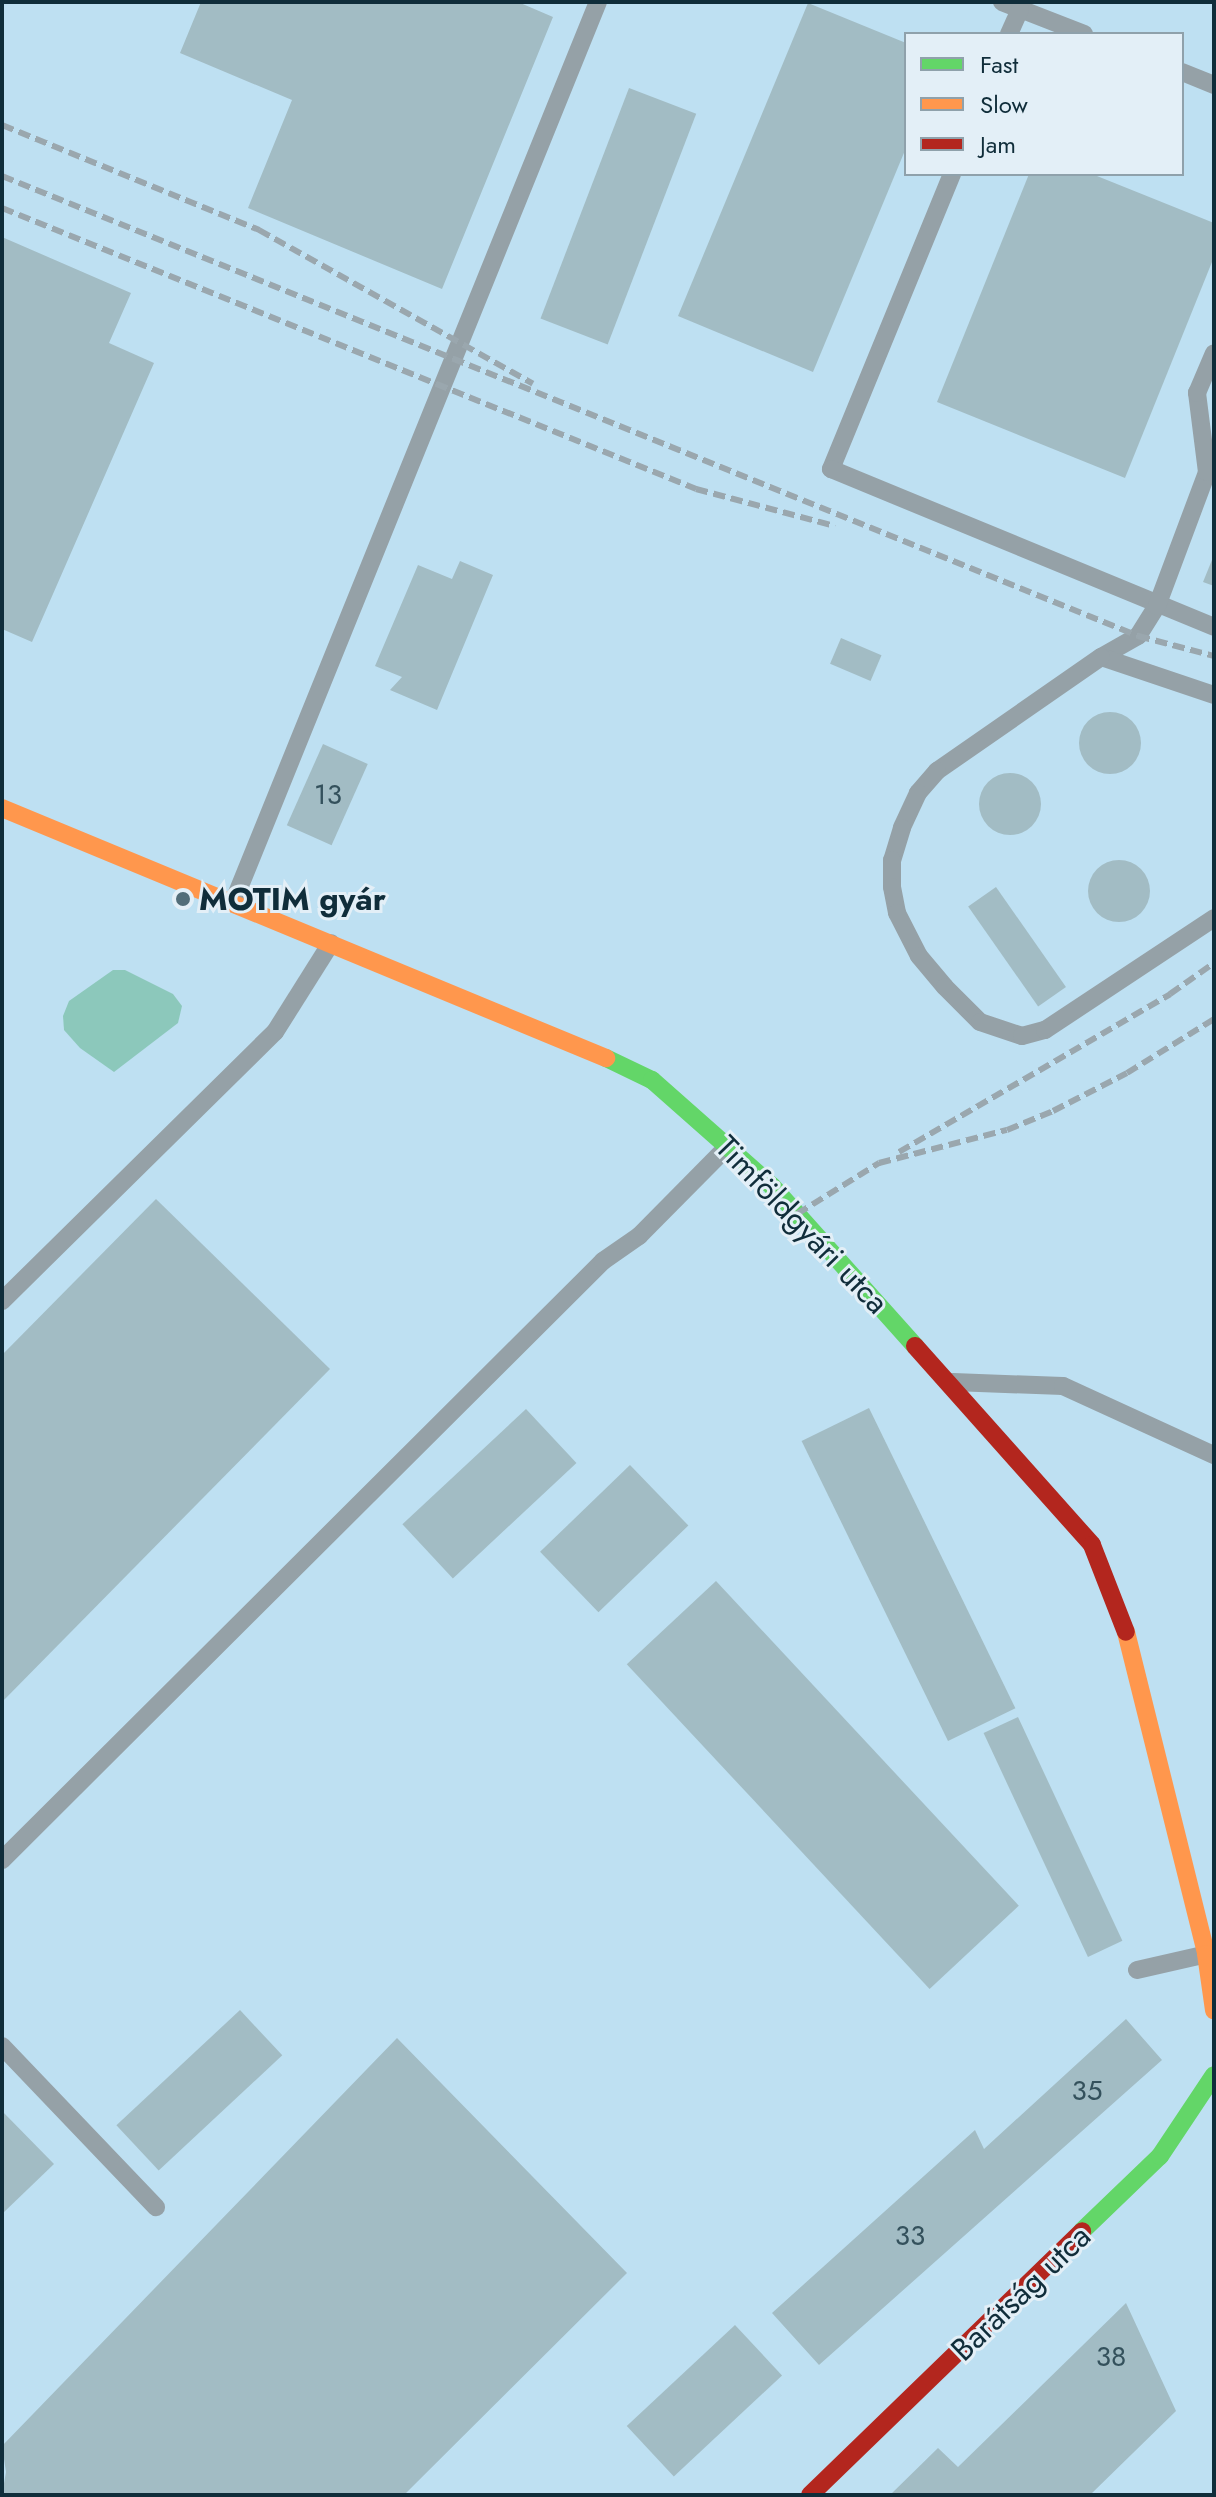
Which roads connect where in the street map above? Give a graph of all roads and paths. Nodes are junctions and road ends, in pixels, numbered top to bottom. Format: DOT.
graph roads {
  1 [pos="598,2"];
  2 [pos="1002,2"];
  3 [pos="1020,9"];
  4 [pos="1010,32"];
  5 [pos="1079,32"];
  6 [pos="1184,73"];
  7 [pos="1214,85"];
  8 [pos="951,176"];
  9 [pos="1214,353"];
  10 [pos="1157,606"];
  11 [pos="1214,627"];
  12 [pos="1101,657"];
  13 [pos="1214,695"];
  14 [pos="2,808"];
  15 [pos="233,903"];
  16 [pos="1214,918"];
  17 [pos="331,943"];
  18 [pos="729,1146"];
  19 [pos="2,1301"];
  20 [pos="950,1381"];
  21 [pos="1214,1455"];
  22 [pos="2,1860"];
  23 [pos="1210,1954"];
  24 [pos="1137,1970"];
  25 [pos="1214,2010"];
  26 [pos="2,2046"];
  27 [pos="1214,2075"];
  28 [pos="156,2207"];
  29 [pos="810,2495"];
  1 -- 15 [label="lane"];
  2 -- 3 [label="lane"];
  3 -- 4 [label="lane"];
  3 -- 5 [label="lane"];
  6 -- 7 [label="lane"];
  8 -- 10 [label="lane"];
  9 -- 10 [label="lane"];
  10 -- 11 [label="lane"];
  10 -- 12 [label="lane"];
  12 -- 13 [label="lane"];
  12 -- 16 [label="lane"];
  14 -- 15 [label="street, Timföldgyári utca"];
  15 -- 17 [label="street, Timföldgyári utca"];
  17 -- 18 [label="street, Timföldgyári utca"];
  17 -- 19 [label="lane"];
  18 -- 20 [label="street, Timföldgyári utca"];
  18 -- 22 [label="lane"];
  20 -- 21 [label="lane"];
  20 -- 23 [label="street, Timföldgyári utca"];
  23 -- 24 [label="lane"];
  23 -- 25 [label="street, Timföldgyári utca"];
  26 -- 28 [label="lane"];
  27 -- 29 [label="street, Barátság utca"];
}
